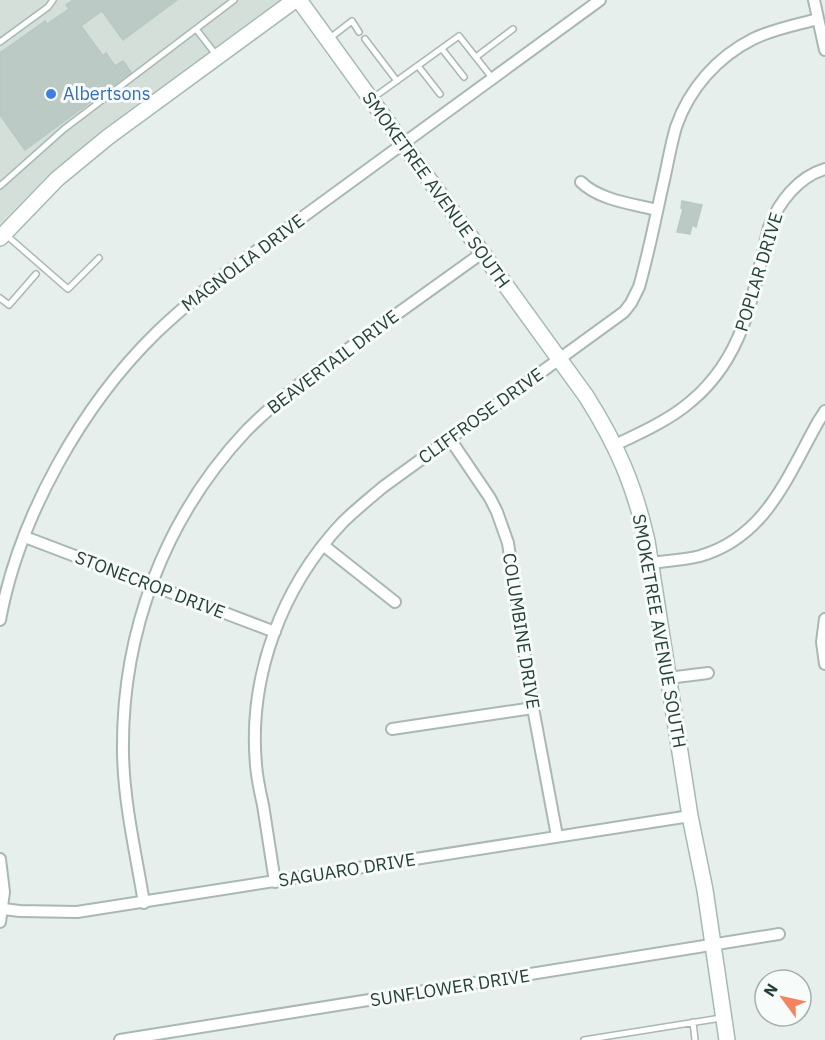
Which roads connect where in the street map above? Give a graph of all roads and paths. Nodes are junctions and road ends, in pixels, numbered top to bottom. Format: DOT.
graph roads {
  1 [pos="53,0"];
  2 [pos="234,0"];
  3 [pos="297,0"];
  4 [pos="600,0"];
  5 [pos="813,0"];
  6 [pos="818,19"];
  7 [pos="196,29"];
  8 [pos="513,29"];
  9 [pos="359,32"];
  10 [pos="365,39"];
  11 [pos="328,40"];
  12 [pos="0,42"];
  13 [pos="442,49"];
  14 [pos="825,50"];
  15 [pos="218,57"];
  16 [pos="476,57"];
  17 [pos="418,66"];
  18 [pos="464,77"];
  19 [pos="493,79"];
  20 [pos="397,81"];
  21 [pos="440,94"];
  22 [pos="371,100"];
  23 [pos="404,144"];
  24 [pos="825,169"];
  25 [pos="581,182"];
  26 [pos="0,186"];
  27 [pos="657,210"];
  28 [pos="1,237"];
  29 [pos="482,253"];
  30 [pos="99,258"];
  31 [pos="36,274"];
  32 [pos="0,298"];
  33 [pos="560,360"];
  34 [pos="825,411"];
  35 [pos="450,439"];
  36 [pos="615,445"];
  37 [pos="25,537"];
  38 [pos="323,545"];
  39 [pos="650,563"];
  40 [pos="150,585"];
  41 [pos="395,602"];
  42 [pos="825,619"];
  43 [pos="0,621"];
  44 [pos="275,632"];
  45 [pos="825,664"];
  46 [pos="708,673"];
  47 [pos="668,678"];
  48 [pos="533,708"];
  49 [pos="392,729"];
  50 [pos="690,816"];
  51 [pos="557,836"];
  52 [pos="0,859"];
  53 [pos="275,882"];
  54 [pos="144,903"];
  55 [pos="3,909"];
  56 [pos="0,922"];
  57 [pos="779,934"];
  58 [pos="713,946"];
  59 [pos="724,1017"];
  60 [pos="693,1022"];
  61 [pos="120,1040"];
  62 [pos="584,1040"];
  63 [pos="695,1040"];
  64 [pos="727,1040"];
  1 -- 12 [label="lane"];
  2 -- 7 [label="lane"];
  3 -- 11 [label="street, SMOKETREE AVENUE SOUTH"];
  3 -- 15 [label="street"];
  4 -- 19 [label="street, MAGNOLIA DRIVE"];
  5 -- 6 [label="street"];
  6 -- 14 [label="street"];
  6 -- 27 [label="street, CLIFFROSE DRIVE"];
  7 -- 15 [label="lane"];
  7 -- 26 [label="lane"];
  8 -- 16 [label="lane"];
  9 -- 11 [label="lane"];
  10 -- 20 [label="lane"];
  11 -- 22 [label="street, SMOKETREE AVENUE SOUTH"];
  13 -- 16 [label="lane"];
  13 -- 17 [label="lane"];
  13 -- 18 [label="lane"];
  15 -- 28 [label="street"];
  16 -- 19 [label="lane"];
  17 -- 20 [label="lane"];
  17 -- 21 [label="lane"];
  19 -- 23 [label="street, MAGNOLIA DRIVE"];
  20 -- 22 [label="lane"];
  22 -- 23 [label="street, SMOKETREE AVENUE SOUTH"];
  23 -- 29 [label="street, SMOKETREE AVENUE SOUTH"];
  23 -- 37 [label="street, MAGNOLIA DRIVE"];
  24 -- 36 [label="street, POPLAR DRIVE"];
  25 -- 27 [label="street"];
  27 -- 33 [label="street, CLIFFROSE DRIVE"];
  28 -- 30 [label="lane"];
  29 -- 33 [label="street, SMOKETREE AVENUE SOUTH"];
  29 -- 40 [label="street, BEAVERTAIL DRIVE"];
  31 -- 32 [label="lane"];
  33 -- 35 [label="street, CLIFFROSE DRIVE"];
  33 -- 36 [label="street, SMOKETREE AVENUE SOUTH"];
  34 -- 39 [label="street"];
  35 -- 38 [label="street, CLIFFROSE DRIVE"];
  35 -- 48 [label="street, COLUMBINE DRIVE"];
  36 -- 39 [label="street, SMOKETREE AVENUE SOUTH"];
  37 -- 40 [label="street, STONECROP DRIVE"];
  37 -- 43 [label="street, MAGNOLIA DRIVE"];
  38 -- 41 [label="street"];
  38 -- 44 [label="street, CLIFFROSE DRIVE"];
  39 -- 47 [label="street, SMOKETREE AVENUE SOUTH"];
  40 -- 44 [label="street, STONECROP DRIVE"];
  40 -- 54 [label="street, BEAVERTAIL DRIVE"];
  42 -- 45 [label="street"];
  44 -- 53 [label="street, CLIFFROSE DRIVE"];
  46 -- 47 [label="street"];
  47 -- 50 [label="street, SMOKETREE AVENUE SOUTH"];
  48 -- 49 [label="street"];
  48 -- 51 [label="street, COLUMBINE DRIVE"];
  50 -- 51 [label="street, SAGUARO DRIVE"];
  50 -- 58 [label="street, SMOKETREE AVENUE SOUTH"];
  51 -- 53 [label="street, SAGUARO DRIVE"];
  52 -- 55 [label="street"];
  53 -- 54 [label="street, SAGUARO DRIVE"];
  54 -- 55 [label="street, SAGUARO DRIVE"];
  55 -- 56 [label="street"];
  57 -- 58 [label="street, SUNFLOWER DRIVE"];
  58 -- 59 [label="street, SMOKETREE AVENUE SOUTH"];
  58 -- 61 [label="street, SUNFLOWER DRIVE"];
  59 -- 60 [label="lane"];
  59 -- 64 [label="street, SMOKETREE AVENUE SOUTH"];
  60 -- 62 [label="lane"];
  60 -- 63 [label="lane"];
}
